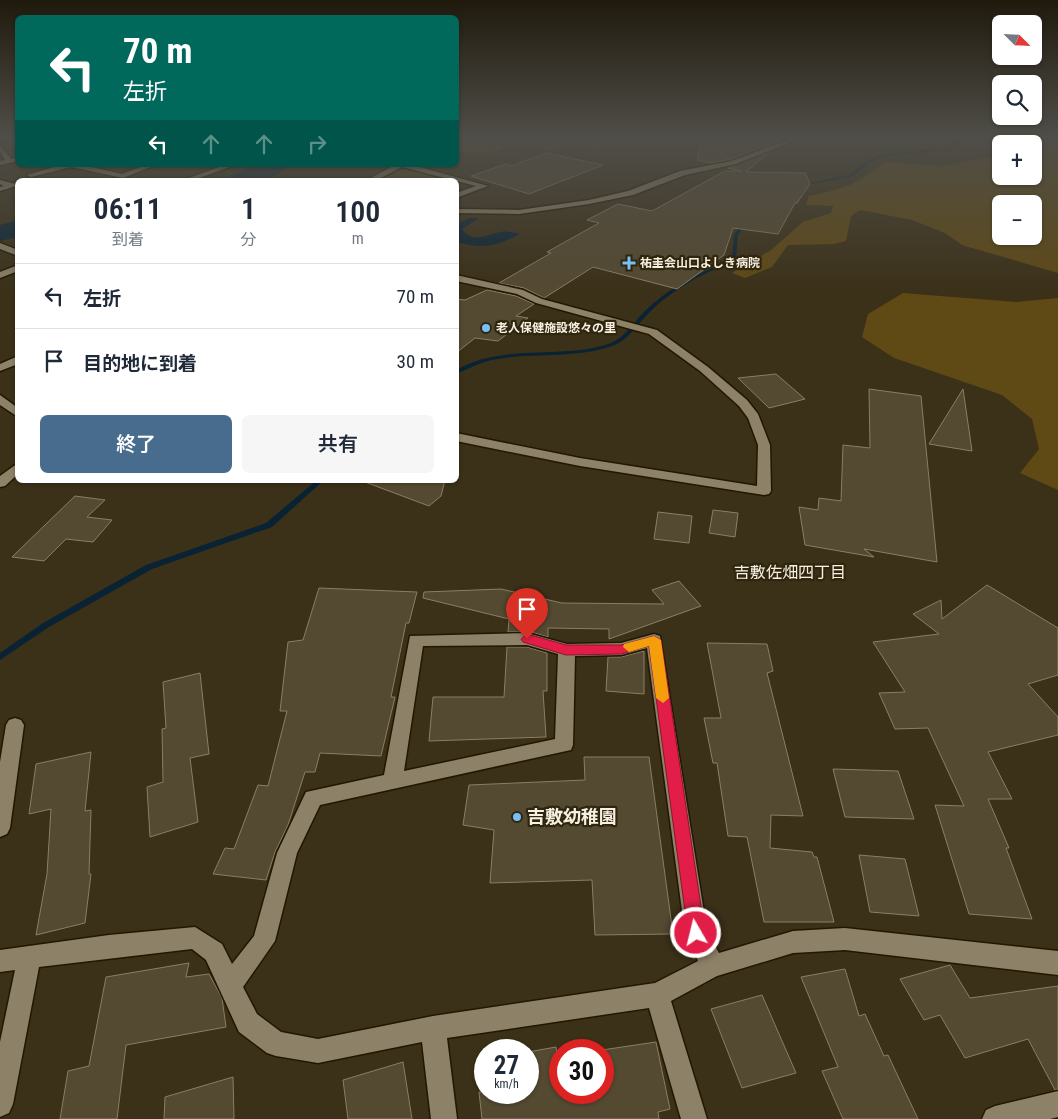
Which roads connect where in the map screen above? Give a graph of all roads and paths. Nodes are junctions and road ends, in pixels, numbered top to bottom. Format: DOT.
graph roads {
  1 [pos="472,190"];
  2 [pos="638,190"];
  3 [pos="459,195"];
  4 [pos="459,211"];
  5 [pos="0,246"];
  6 [pos="15,252"];
  7 [pos="15,269"];
  8 [pos="0,275"];
  9 [pos="459,279"];
  10 [pos="15,360"];
  11 [pos="0,368"];
  12 [pos="0,399"];
  13 [pos="15,412"];
  14 [pos="459,438"];
  15 [pos="15,469"];
  16 [pos="0,483"];
  17 [pos="566,650"];
  18 [pos="15,725"];
  19 [pos="393,780"];
  20 [pos="0,828"];
  21 [pos="29,959"];
  22 [pos="0,961"];
  23 [pos="1058,963"];
  24 [pos="714,966"];
  25 [pos="230,986"];
  26 [pos="657,995"];
  27 [pos="433,1028"];
  28 [pos="0,1104"];
  29 [pos="1058,1104"];
  30 [pos="444,1119"];
  31 [pos="694,1119"];
  32 [pos="995,1119"];
  1 -- 3 [label="street"];
  2 -- 4 [label="street"];
  5 -- 6 [label="street"];
  7 -- 8 [label="street"];
  9 -- 14 [label="street"];
  10 -- 11 [label="street"];
  12 -- 13 [label="street"];
  15 -- 16 [label="street"];
  17 -- 19 [label="street"];
  17 -- 19 [label="street"];
  17 -- 24 [label="street"];
  18 -- 20 [label="street"];
  19 -- 25 [label="street"];
  21 -- 22 [label="street"];
  21 -- 25 [label="street"];
  21 -- 28 [label="street"];
  23 -- 24 [label="street"];
  24 -- 26 [label="street"];
  25 -- 27 [label="street"];
  26 -- 27 [label="street"];
  26 -- 31 [label="street"];
  27 -- 30 [label="street"];
  29 -- 32 [label="street"];
}
